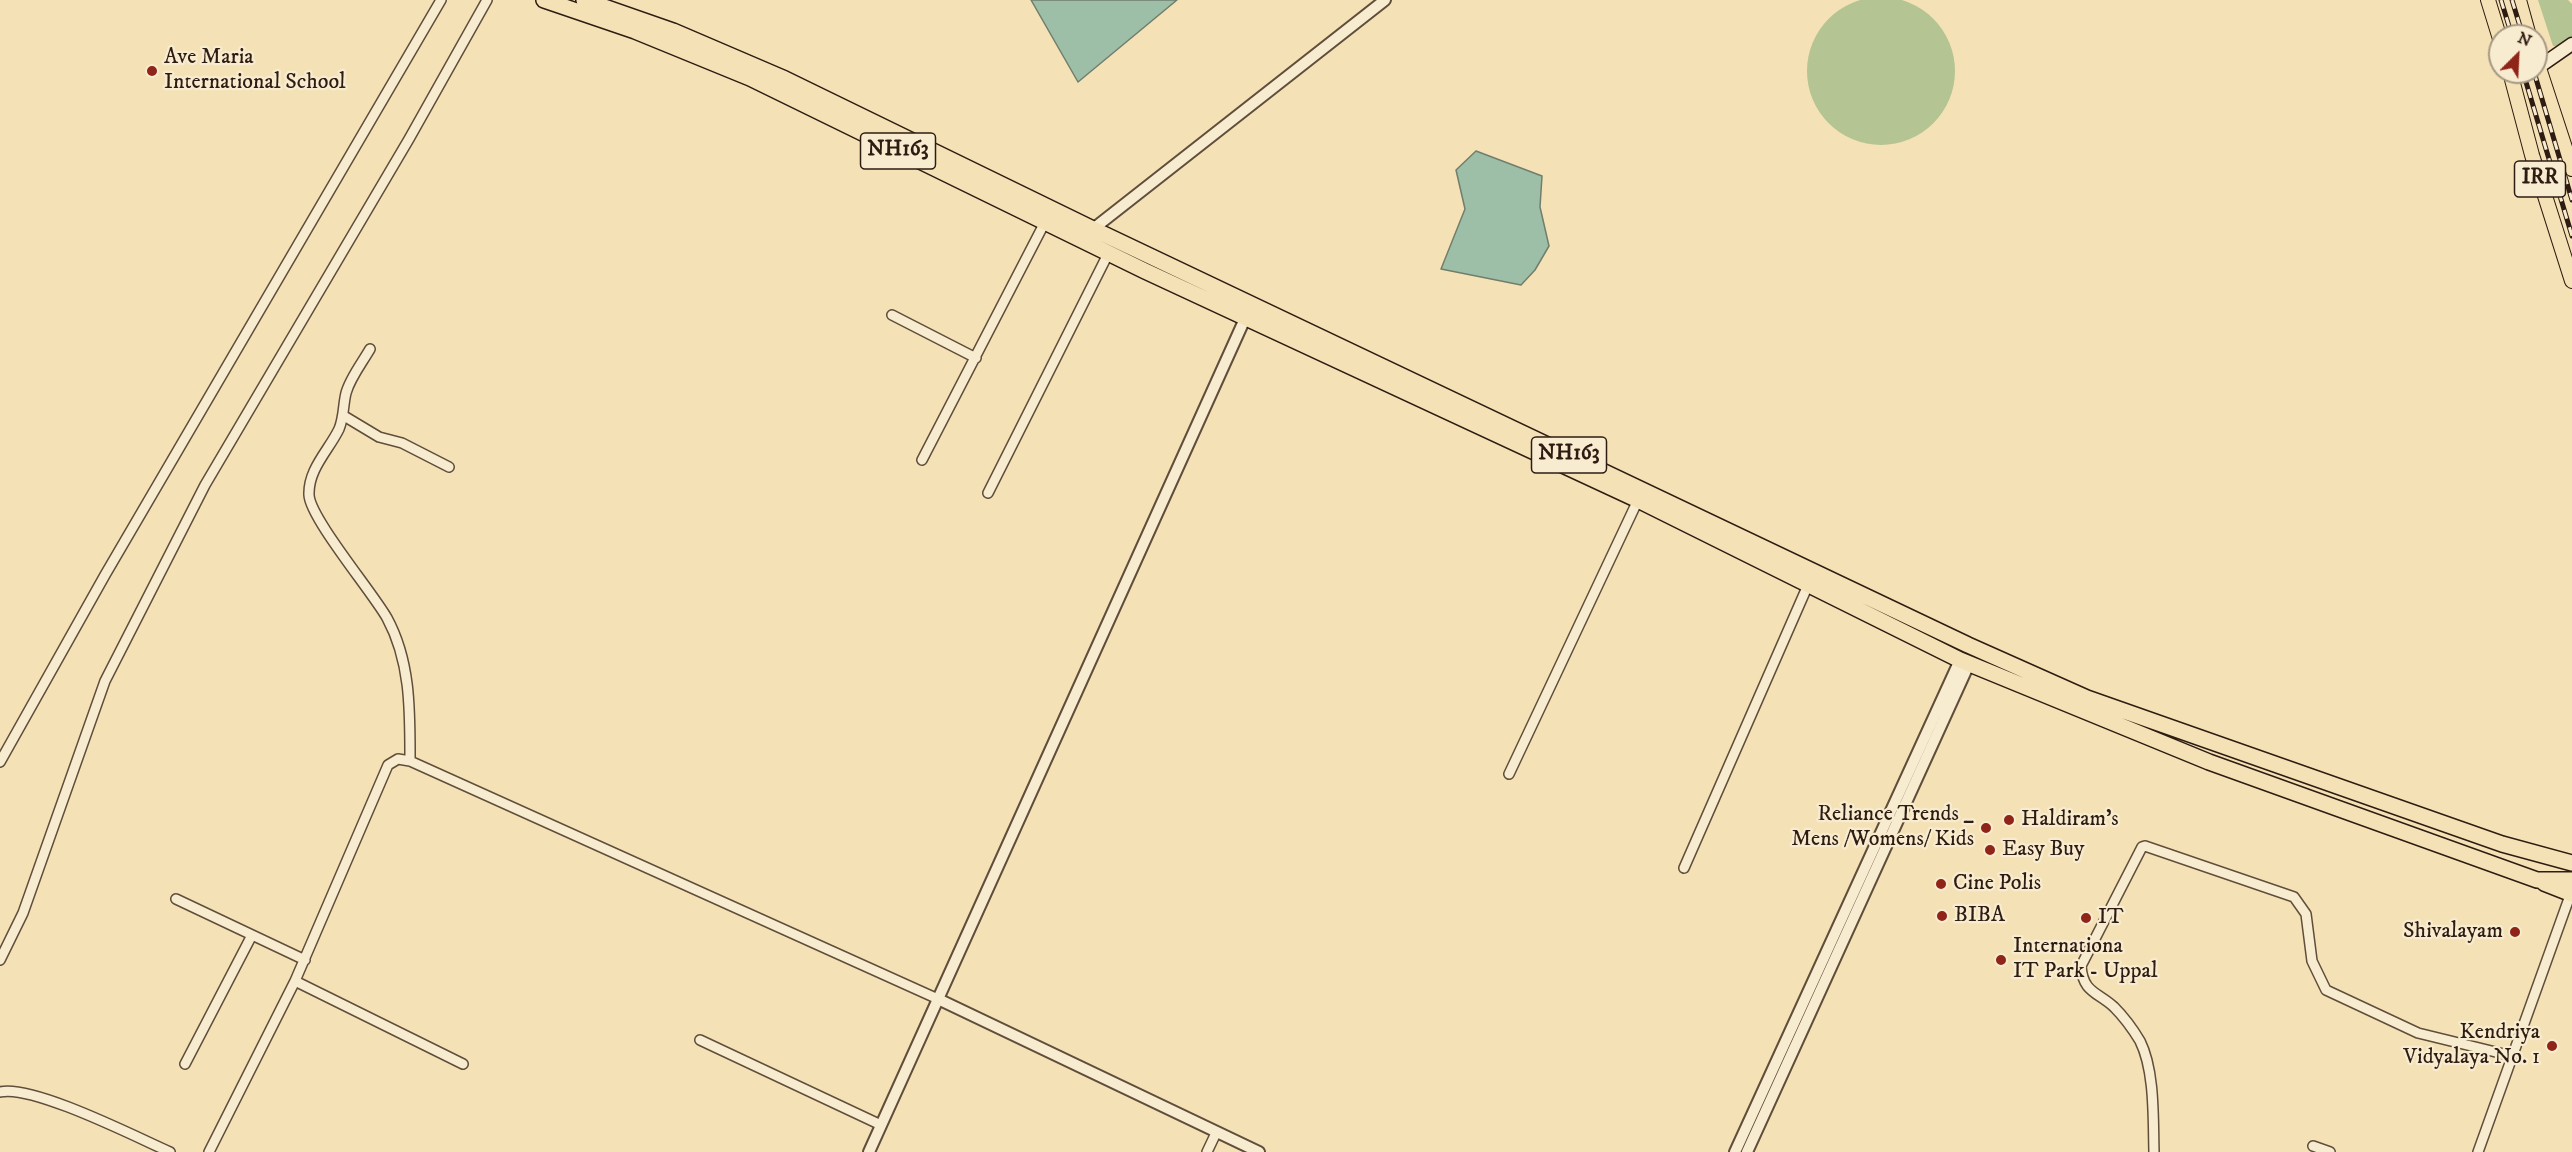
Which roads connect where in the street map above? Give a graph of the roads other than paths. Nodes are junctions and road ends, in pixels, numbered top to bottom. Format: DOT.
graph roads {
  1 [pos="441,0"];
  2 [pos="487,0"];
  3 [pos="544,0"];
  4 [pos="584,0"];
  5 [pos="1384,0"];
  6 [pos="2488,0"];
  7 [pos="2519,0"];
  8 [pos="600,12"];
  9 [pos="2495,24"];
  10 [pos="2526,24"];
  11 [pos="2572,44"];
  12 [pos="2548,59"];
  13 [pos="2513,84"];
  14 [pos="2541,84"];
  15 [pos="2572,169"];
  16 [pos="1044,224"];
  17 [pos="1093,229"];
  18 [pos="1084,242"];
  19 [pos="1108,254"];
  20 [pos="2572,280"];
  21 [pos="1249,311"];
  22 [pos="892,315"];
  23 [pos="370,349"];
  24 [pos="976,358"];
  25 [pos="344,416"];
  26 [pos="922,460"];
  27 [pos="449,467"];
  28 [pos="988,493"];
  29 [pos="1638,500"];
  30 [pos="1808,585"];
  31 [pos="1965,662"];
  32 [pos="410,761"];
  33 [pos="0,762"];
  34 [pos="1509,774"];
  35 [pos="2572,862"];
  36 [pos="1684,868"];
  37 [pos="2572,889"];
  38 [pos="176,899"];
  39 [pos="252,934"];
  40 [pos="0,960"];
  41 [pos="305,960"];
  42 [pos="295,981"];
  43 [pos="1819,983"];
  44 [pos="938,999"];
  45 [pos="700,1040"];
  46 [pos="2512,1056"];
  47 [pos="185,1064"];
  48 [pos="463,1064"];
  49 [pos="0,1092"];
  50 [pos="881,1125"];
  51 [pos="1216,1133"];
  52 [pos="2313,1146"];
  53 [pos="170,1152"];
  54 [pos="209,1152"];
  55 [pos="869,1152"];
  56 [pos="1207,1152"];
  57 [pos="1259,1152"];
  58 [pos="1735,1152"];
  59 [pos="1747,1152"];
  60 [pos="2154,1152"];
  61 [pos="2330,1152"];
  62 [pos="2478,1152"];
  1 -- 33 [label="street"];
  2 -- 40 [label="street"];
  3 -- 8 [label="highway, NH163"];
  4 -- 8 [label="highway, NH163"];
  5 -- 17 [label="street"];
  6 -- 9 [label="main road"];
  7 -- 10 [label="main road"];
  8 -- 16 [label="highway, NH163"];
  8 -- 17 [label="highway, NH163"];
  11 -- 12 [label="main road"];
  13 -- 20 [label="main road, IRR"];
  14 -- 15 [label="main road, IRR"];
  16 -- 18 [label="highway, NH163"];
  16 -- 24 [label="street"];
  17 -- 18 [label="highway"];
  17 -- 21 [label="highway, NH163"];
  18 -- 19 [label="highway, NH163"];
  19 -- 21 [label="highway, NH163"];
  19 -- 28 [label="street"];
  21 -- 29 [label="highway, NH163"];
  21 -- 35 [label="highway, NH163"];
  21 -- 44 [label="street"];
  22 -- 24 [label="street"];
  23 -- 25 [label="street"];
  24 -- 26 [label="street"];
  25 -- 27 [label="street"];
  25 -- 32 [label="street"];
  29 -- 30 [label="highway, NH163"];
  29 -- 34 [label="street"];
  30 -- 31 [label="highway, NH163"];
  30 -- 36 [label="street"];
  31 -- 37 [label="highway, NH163"];
  31 -- 43 [label="street"];
  32 -- 41 [label="street"];
  32 -- 44 [label="street"];
  37 -- 46 [label="street"];
  38 -- 39 [label="street"];
  39 -- 41 [label="street"];
  39 -- 47 [label="street"];
  41 -- 42 [label="street"];
  42 -- 48 [label="street"];
  42 -- 54 [label="street"];
  43 -- 58 [label="street"];
  43 -- 59 [label="street"];
  44 -- 50 [label="street"];
  44 -- 51 [label="street"];
  45 -- 50 [label="street"];
  46 -- 60 [label="street"];
  46 -- 62 [label="street"];
  49 -- 53 [label="street"];
  50 -- 55 [label="street"];
  51 -- 56 [label="street"];
  51 -- 57 [label="street"];
  52 -- 61 [label="street"];
}
